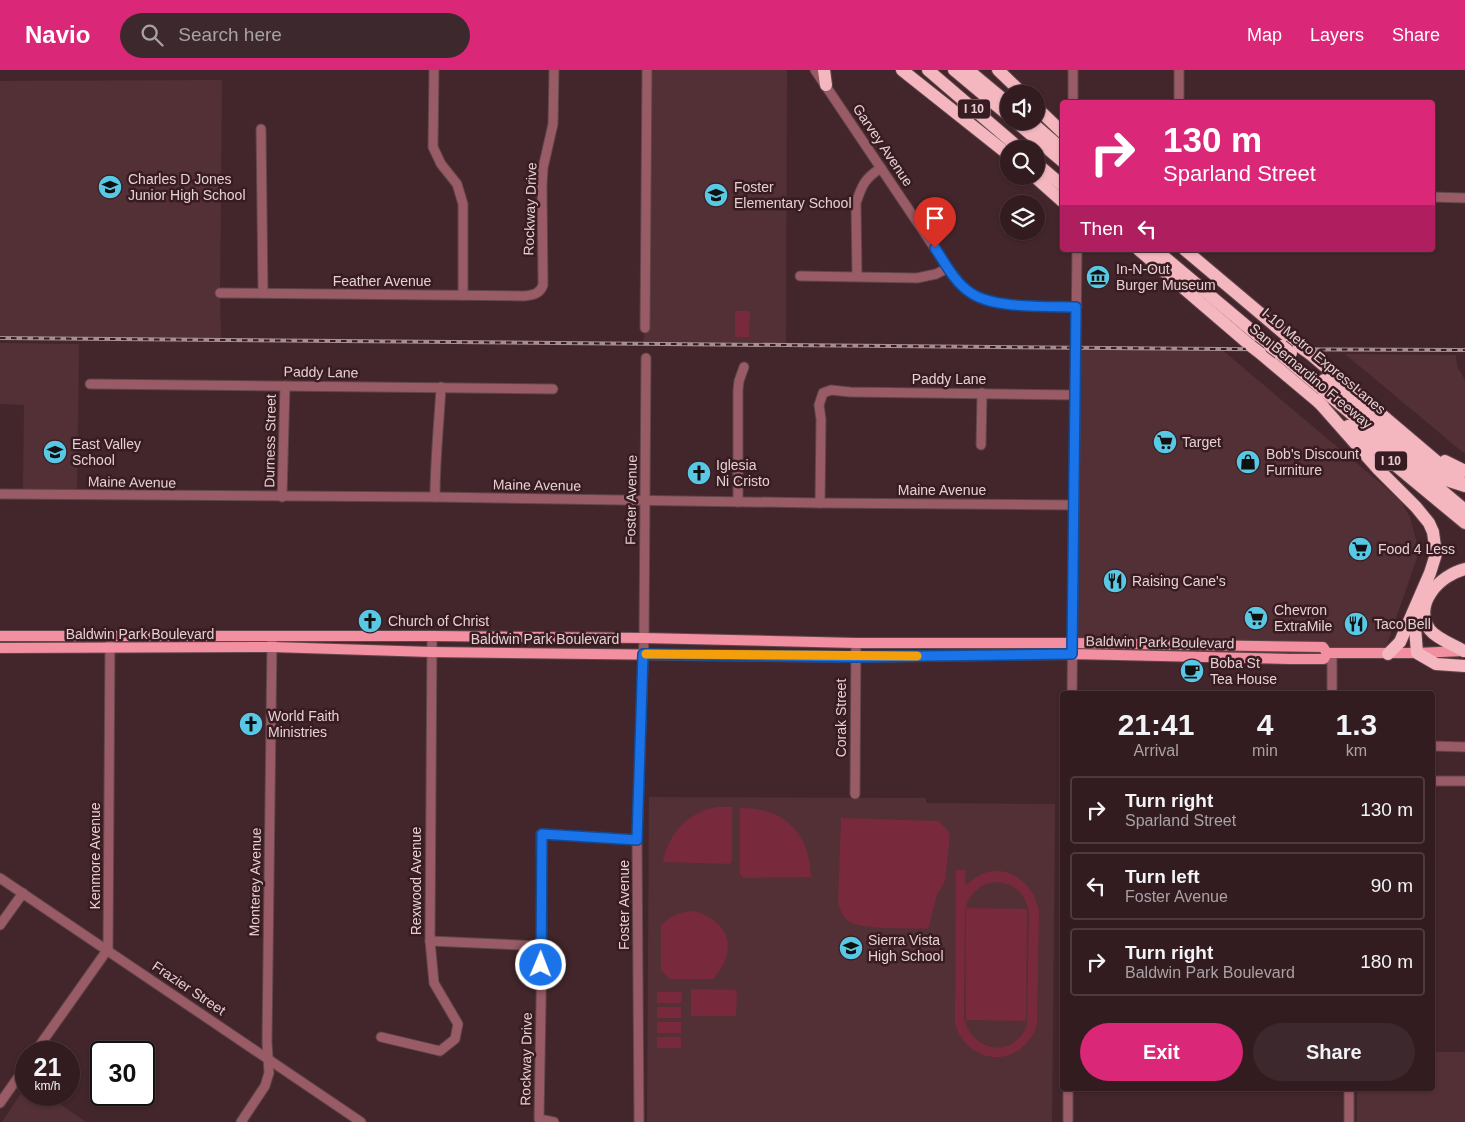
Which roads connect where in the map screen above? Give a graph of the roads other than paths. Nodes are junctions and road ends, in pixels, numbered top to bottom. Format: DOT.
graph roads {
  1 [pos="434,70"];
  2 [pos="554,70"];
  3 [pos="647,70"];
  4 [pos="815,70"];
  5 [pos="824,70"];
  6 [pos="902,70"];
  7 [pos="928,70"];
  8 [pos="954,70"];
  9 [pos="968,70"];
  10 [pos="998,70"];
  11 [pos="1073,70"];
  12 [pos="1178,70"];
  13 [pos="826,84"];
  14 [pos="1014,85"];
  15 [pos="1000,97"];
  16 [pos="1073,100"];
  17 [pos="1178,100"];
  18 [pos="1000,108"];
  19 [pos="1045,116"];
  20 [pos="261,129"];
  21 [pos="1026,130"];
  22 [pos="1040,130"];
  23 [pos="1060,130"];
  24 [pos="1010,140"];
  25 [pos="1060,147"];
  26 [pos="1000,148"];
  27 [pos="1060,159"];
  28 [pos="881,168"];
  29 [pos="1045,170"];
  30 [pos="1060,183"];
  31 [pos="1044,185"];
  32 [pos="1435,197"];
  33 [pos="1465,198"];
  34 [pos="1060,199"];
  35 [pos="1077,252"];
  36 [pos="1142,252"];
  37 [pos="1159,252"];
  38 [pos="1171,252"];
  39 [pos="1187,252"];
  40 [pos="948,268"];
  41 [pos="800,276"];
  42 [pos="857,276"];
  43 [pos="541,290"];
  44 [pos="220,293"];
  45 [pos="263,293"];
  46 [pos="463,295"];
  47 [pos="1076,307"];
  48 [pos="645,328"];
  49 [pos="1280,349"];
  50 [pos="646,358"];
  51 [pos="744,367"];
  52 [pos="90,384"];
  53 [pos="285,386"];
  54 [pos="441,387"];
  55 [pos="552,389"];
  56 [pos="982,393"];
  57 [pos="1076,394"];
  58 [pos="1317,400"];
  59 [pos="981,445"];
  60 [pos="1423,450"];
  61 [pos="1465,472"];
  62 [pos="1465,485"];
  63 [pos="0,494"];
  64 [pos="435,496"];
  65 [pos="282,497"];
  66 [pos="645,501"];
  67 [pos="738,502"];
  68 [pos="820,503"];
  69 [pos="1074,505"];
  70 [pos="1465,510"];
  71 [pos="1465,523"];
  72 [pos="1465,569"];
  73 [pos="1414,611"];
  74 [pos="272,635"];
  75 [pos="0,636"];
  76 [pos="110,636"];
  77 [pos="432,636"];
  78 [pos="644,638"];
  79 [pos="856,643"];
  80 [pos="1072,643"];
  81 [pos="1211,645"];
  82 [pos="272,647"];
  83 [pos="0,648"];
  84 [pos="110,648"];
  85 [pos="1464,651"];
  86 [pos="431,652"];
  87 [pos="1329,653"];
  88 [pos="643,654"];
  89 [pos="1072,654"];
  90 [pos="1388,654"];
  91 [pos="1417,654"];
  92 [pos="1169,656"];
  93 [pos="855,657"];
  94 [pos="1465,666"];
  95 [pos="1072,691"];
  96 [pos="1332,691"];
  97 [pos="1435,746"];
  98 [pos="1465,746"];
  99 [pos="1435,781"];
  100 [pos="1465,781"];
  101 [pos="855,794"];
  102 [pos="637,840"];
  103 [pos="0,878"];
  104 [pos="23,893"];
  105 [pos="0,925"];
  106 [pos="430,941"];
  107 [pos="542,946"];
  108 [pos="108,949"];
  109 [pos="381,1037"];
  110 [pos="44,1041"];
  111 [pos="268,1058"];
  112 [pos="15,1082"];
  113 [pos="1068,1091"];
  114 [pos="1349,1091"];
  115 [pos="0,1103"];
  116 [pos="241,1122"];
  117 [pos="361,1122"];
  118 [pos="554,1122"];
  119 [pos="639,1122"];
  120 [pos="1068,1122"];
  121 [pos="1349,1122"];
  1 -- 46 [label="street"];
  2 -- 43 [label="street, Rockway Drive"];
  3 -- 48 [label="street"];
  4 -- 13 [label="street, Garvey Avenue"];
  5 -- 13 [label="highway"];
  6 -- 26 [label="highway"];
  7 -- 24 [label="highway, I 10"];
  8 -- 18 [label="highway"];
  9 -- 15 [label="highway, I 10"];
  10 -- 14 [label="highway"];
  11 -- 16 [label="street"];
  12 -- 17 [label="street"];
  13 -- 28 [label="street, Garvey Avenue"];
  19 -- 23 [label="highway"];
  20 -- 45 [label="street"];
  21 -- 27 [label="highway"];
  22 -- 25 [label="highway"];
  28 -- 40 [label="street, Garvey Avenue"];
  28 -- 42 [label="street"];
  29 -- 30 [label="highway"];
  31 -- 34 [label="highway"];
  32 -- 33 [label="street"];
  35 -- 47 [label="street"];
  36 -- 49 [label="highway, San Bernardino Freeway / I 10"];
  37 -- 49 [label="highway, I-10 Metro ExpressLanes"];
  38 -- 49 [label="highway, I-10 Metro ExpressLanes"];
  39 -- 49 [label="highway, San Bernardino Freeway / I 10"];
  40 -- 42 [label="street"];
  40 -- 47 [label="street, Garvey Avenue"];
  41 -- 42 [label="street"];
  43 -- 46 [label="street, Feather Avenue"];
  44 -- 45 [label="street, Feather Avenue"];
  45 -- 46 [label="street, Feather Avenue"];
  47 -- 57 [label="street"];
  49 -- 58 [label="highway, San Bernardino Freeway / I 10"];
  49 -- 60 [label="highway, San Bernardino Freeway / I 10"];
  49 -- 62 [label="highway, I-10 Metro ExpressLanes"];
  49 -- 70 [label="highway, I-10 Metro ExpressLanes"];
  50 -- 66 [label="street, Foster Avenue"];
  51 -- 67 [label="street"];
  52 -- 53 [label="street, Paddy Lane"];
  53 -- 54 [label="street, Paddy Lane"];
  53 -- 65 [label="street, Durness Street"];
  54 -- 55 [label="street, Paddy Lane"];
  54 -- 64 [label="street"];
  56 -- 57 [label="street, Paddy Lane"];
  56 -- 59 [label="street"];
  56 -- 68 [label="street, Paddy Lane"];
  57 -- 69 [label="street"];
  58 -- 71 [label="highway, San Bernardino Freeway / I 10"];
  58 -- 73 [label="highway"];
  60 -- 61 [label="highway"];
  60 -- 62 [label="highway, San Bernardino Freeway / I 10"];
  63 -- 65 [label="street, Maine Avenue"];
  64 -- 65 [label="street, Maine Avenue"];
  64 -- 66 [label="street, Maine Avenue"];
  66 -- 67 [label="street, Maine Avenue"];
  66 -- 78 [label="street, Foster Avenue"];
  67 -- 68 [label="street, Maine Avenue"];
  68 -- 69 [label="street, Maine Avenue"];
  69 -- 80 [label="street"];
  72 -- 85 [label="highway"];
  73 -- 90 [label="highway"];
  73 -- 91 [label="highway"];
  74 -- 76 [label="main road, Baldwin Park Boulevard"];
  74 -- 77 [label="main road, Baldwin Park Boulevard"];
  74 -- 82 [label="street, Monterey Avenue"];
  75 -- 76 [label="main road, Baldwin Park Boulevard"];
  76 -- 84 [label="street, Kenmore Avenue"];
  77 -- 78 [label="main road, Baldwin Park Boulevard"];
  77 -- 86 [label="street, Rexwood Avenue"];
  78 -- 79 [label="main road, Baldwin Park Boulevard"];
  78 -- 88 [label="street, Foster Avenue"];
  79 -- 80 [label="main road, Baldwin Park Boulevard"];
  79 -- 93 [label="street, Corak Street"];
  80 -- 81 [label="main road, Baldwin Park Boulevard"];
  80 -- 89 [label="street"];
  81 -- 87 [label="main road, Baldwin Park Boulevard"];
  81 -- 92 [label="main road"];
  82 -- 84 [label="main road, Baldwin Park Boulevard"];
  82 -- 86 [label="main road, Baldwin Park Boulevard"];
  82 -- 111 [label="street, Monterey Avenue"];
  83 -- 84 [label="main road, Baldwin Park Boulevard"];
  84 -- 108 [label="street, Kenmore Avenue"];
  85 -- 91 [label="main road, Baldwin Park Boulevard"];
  86 -- 88 [label="main road, Baldwin Park Boulevard"];
  86 -- 106 [label="street, Rexwood Avenue"];
  87 -- 90 [label="main road, Baldwin Park Boulevard"];
  87 -- 92 [label="main road, Baldwin Park Boulevard"];
  87 -- 96 [label="street"];
  88 -- 93 [label="main road, Baldwin Park Boulevard"];
  88 -- 102 [label="street, Foster Avenue"];
  89 -- 92 [label="main road, Baldwin Park Boulevard"];
  89 -- 93 [label="main road, Baldwin Park Boulevard"];
  89 -- 95 [label="street"];
  90 -- 91 [label="main road, Baldwin Park Boulevard"];
  91 -- 94 [label="highway"];
  93 -- 101 [label="street, Corak Street"];
  97 -- 98 [label="street"];
  99 -- 100 [label="street"];
  102 -- 107 [label="street, Rockway Drive"];
  102 -- 119 [label="street, Foster Avenue"];
  103 -- 104 [label="street, Frazier Street"];
  104 -- 105 [label="street"];
  104 -- 108 [label="street, Frazier Street"];
  106 -- 107 [label="street"];
  106 -- 109 [label="street, Rexwood Avenue"];
  107 -- 118 [label="street, Rockway Drive"];
  108 -- 110 [label="street"];
  108 -- 111 [label="street, Frazier Street"];
  111 -- 116 [label="street, Monterey Avenue"];
  111 -- 117 [label="street, Frazier Street"];
  112 -- 115 [label="street"];
  113 -- 120 [label="street"];
  114 -- 121 [label="street"];
}
